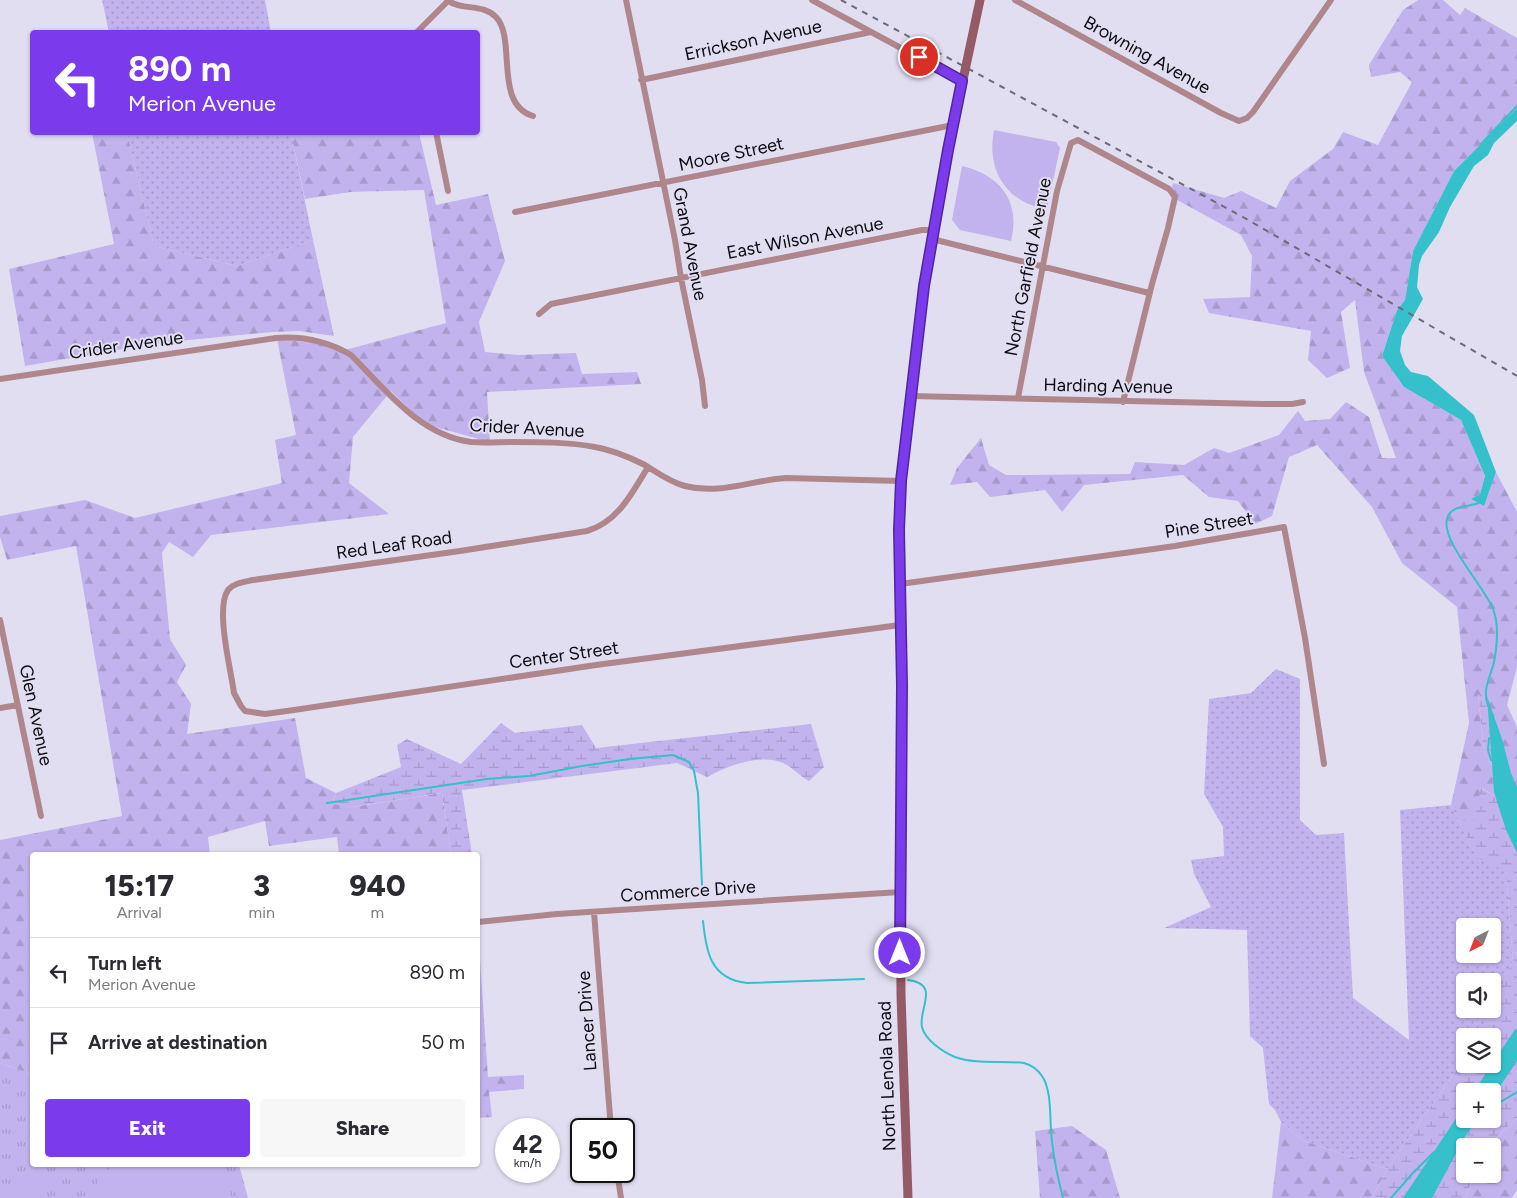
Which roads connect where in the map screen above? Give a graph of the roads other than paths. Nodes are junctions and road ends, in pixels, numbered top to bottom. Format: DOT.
graph roads {
  1 [pos="447,0"];
  2 [pos="626,0"];
  3 [pos="812,0"];
  4 [pos="980,0"];
  5 [pos="1014,0"];
  6 [pos="1328,1"];
  7 [pos="419,30"];
  8 [pos="871,32"];
  9 [pos="641,80"];
  10 [pos="962,81"];
  11 [pos="533,116"];
  12 [pos="953,125"];
  13 [pos="437,135"];
  14 [pos="663,183"];
  15 [pos="448,191"];
  16 [pos="515,212"];
  17 [pos="933,234"];
  18 [pos="1043,268"];
  19 [pos="681,278"];
  20 [pos="1149,293"];
  21 [pos="538,314"];
  22 [pos="0,379"];
  23 [pos="911,396"];
  24 [pos="1018,398"];
  25 [pos="1123,402"];
  26 [pos="1303,402"];
  27 [pos="705,406"];
  28 [pos="648,467"];
  29 [pos="901,481"];
  30 [pos="900,584"];
  31 [pos="0,620"];
  32 [pos="900,625"];
  33 [pos="237,700"];
  34 [pos="18,705"];
  35 [pos="0,708"];
  36 [pos="1324,764"];
  37 [pos="41,816"];
  38 [pos="900,892"];
  39 [pos="594,912"];
  40 [pos="480,922"];
  41 [pos="610,1118"];
  42 [pos="619,1183"];
  43 [pos="621,1198"];
  44 [pos="908,1198"];
  1 -- 7 [label="street"];
  1 -- 11 [label="street"];
  2 -- 9 [label="street, Grand Avenue"];
  3 -- 8 [label="street"];
  4 -- 10 [label="main road, North Lenola Road"];
  5 -- 6 [label="street, Browning Avenue"];
  8 -- 9 [label="street, Errickson Avenue"];
  8 -- 10 [label="street"];
  9 -- 14 [label="street, Grand Avenue"];
  10 -- 12 [label="main road, North Lenola Road"];
  12 -- 14 [label="street, Moore Street"];
  12 -- 17 [label="main road, North Lenola Road"];
  13 -- 15 [label="street"];
  14 -- 16 [label="street, Moore Street"];
  14 -- 19 [label="street, Grand Avenue"];
  17 -- 18 [label="street"];
  17 -- 19 [label="street, East Wilson Avenue"];
  17 -- 23 [label="main road, North Lenola Road"];
  18 -- 20 [label="street"];
  18 -- 20 [label="street, North Garfield Avenue"];
  18 -- 24 [label="street, North Garfield Avenue"];
  19 -- 21 [label="street, East Wilson Avenue"];
  19 -- 27 [label="street, Grand Avenue"];
  20 -- 25 [label="street"];
  22 -- 28 [label="street, Crider Avenue"];
  23 -- 24 [label="street, Harding Avenue"];
  23 -- 29 [label="main road, North Lenola Road"];
  24 -- 25 [label="street, Harding Avenue"];
  25 -- 26 [label="street, Harding Avenue"];
  28 -- 29 [label="street, Crider Avenue"];
  28 -- 33 [label="street, Red Leaf Road"];
  29 -- 30 [label="main road, North Lenola Road"];
  30 -- 32 [label="main road, North Lenola Road"];
  30 -- 36 [label="street, Pine Street"];
  31 -- 34 [label="street, Glen Avenue"];
  32 -- 33 [label="street, Center Street"];
  32 -- 38 [label="main road, North Lenola Road"];
  34 -- 35 [label="street"];
  34 -- 37 [label="street, Glen Avenue"];
  38 -- 39 [label="street, Commerce Drive"];
  38 -- 44 [label="main road, North Lenola Road"];
  39 -- 40 [label="street, Commerce Drive"];
  39 -- 41 [label="street, Lancer Drive"];
  42 -- 43 [label="street"];
}
